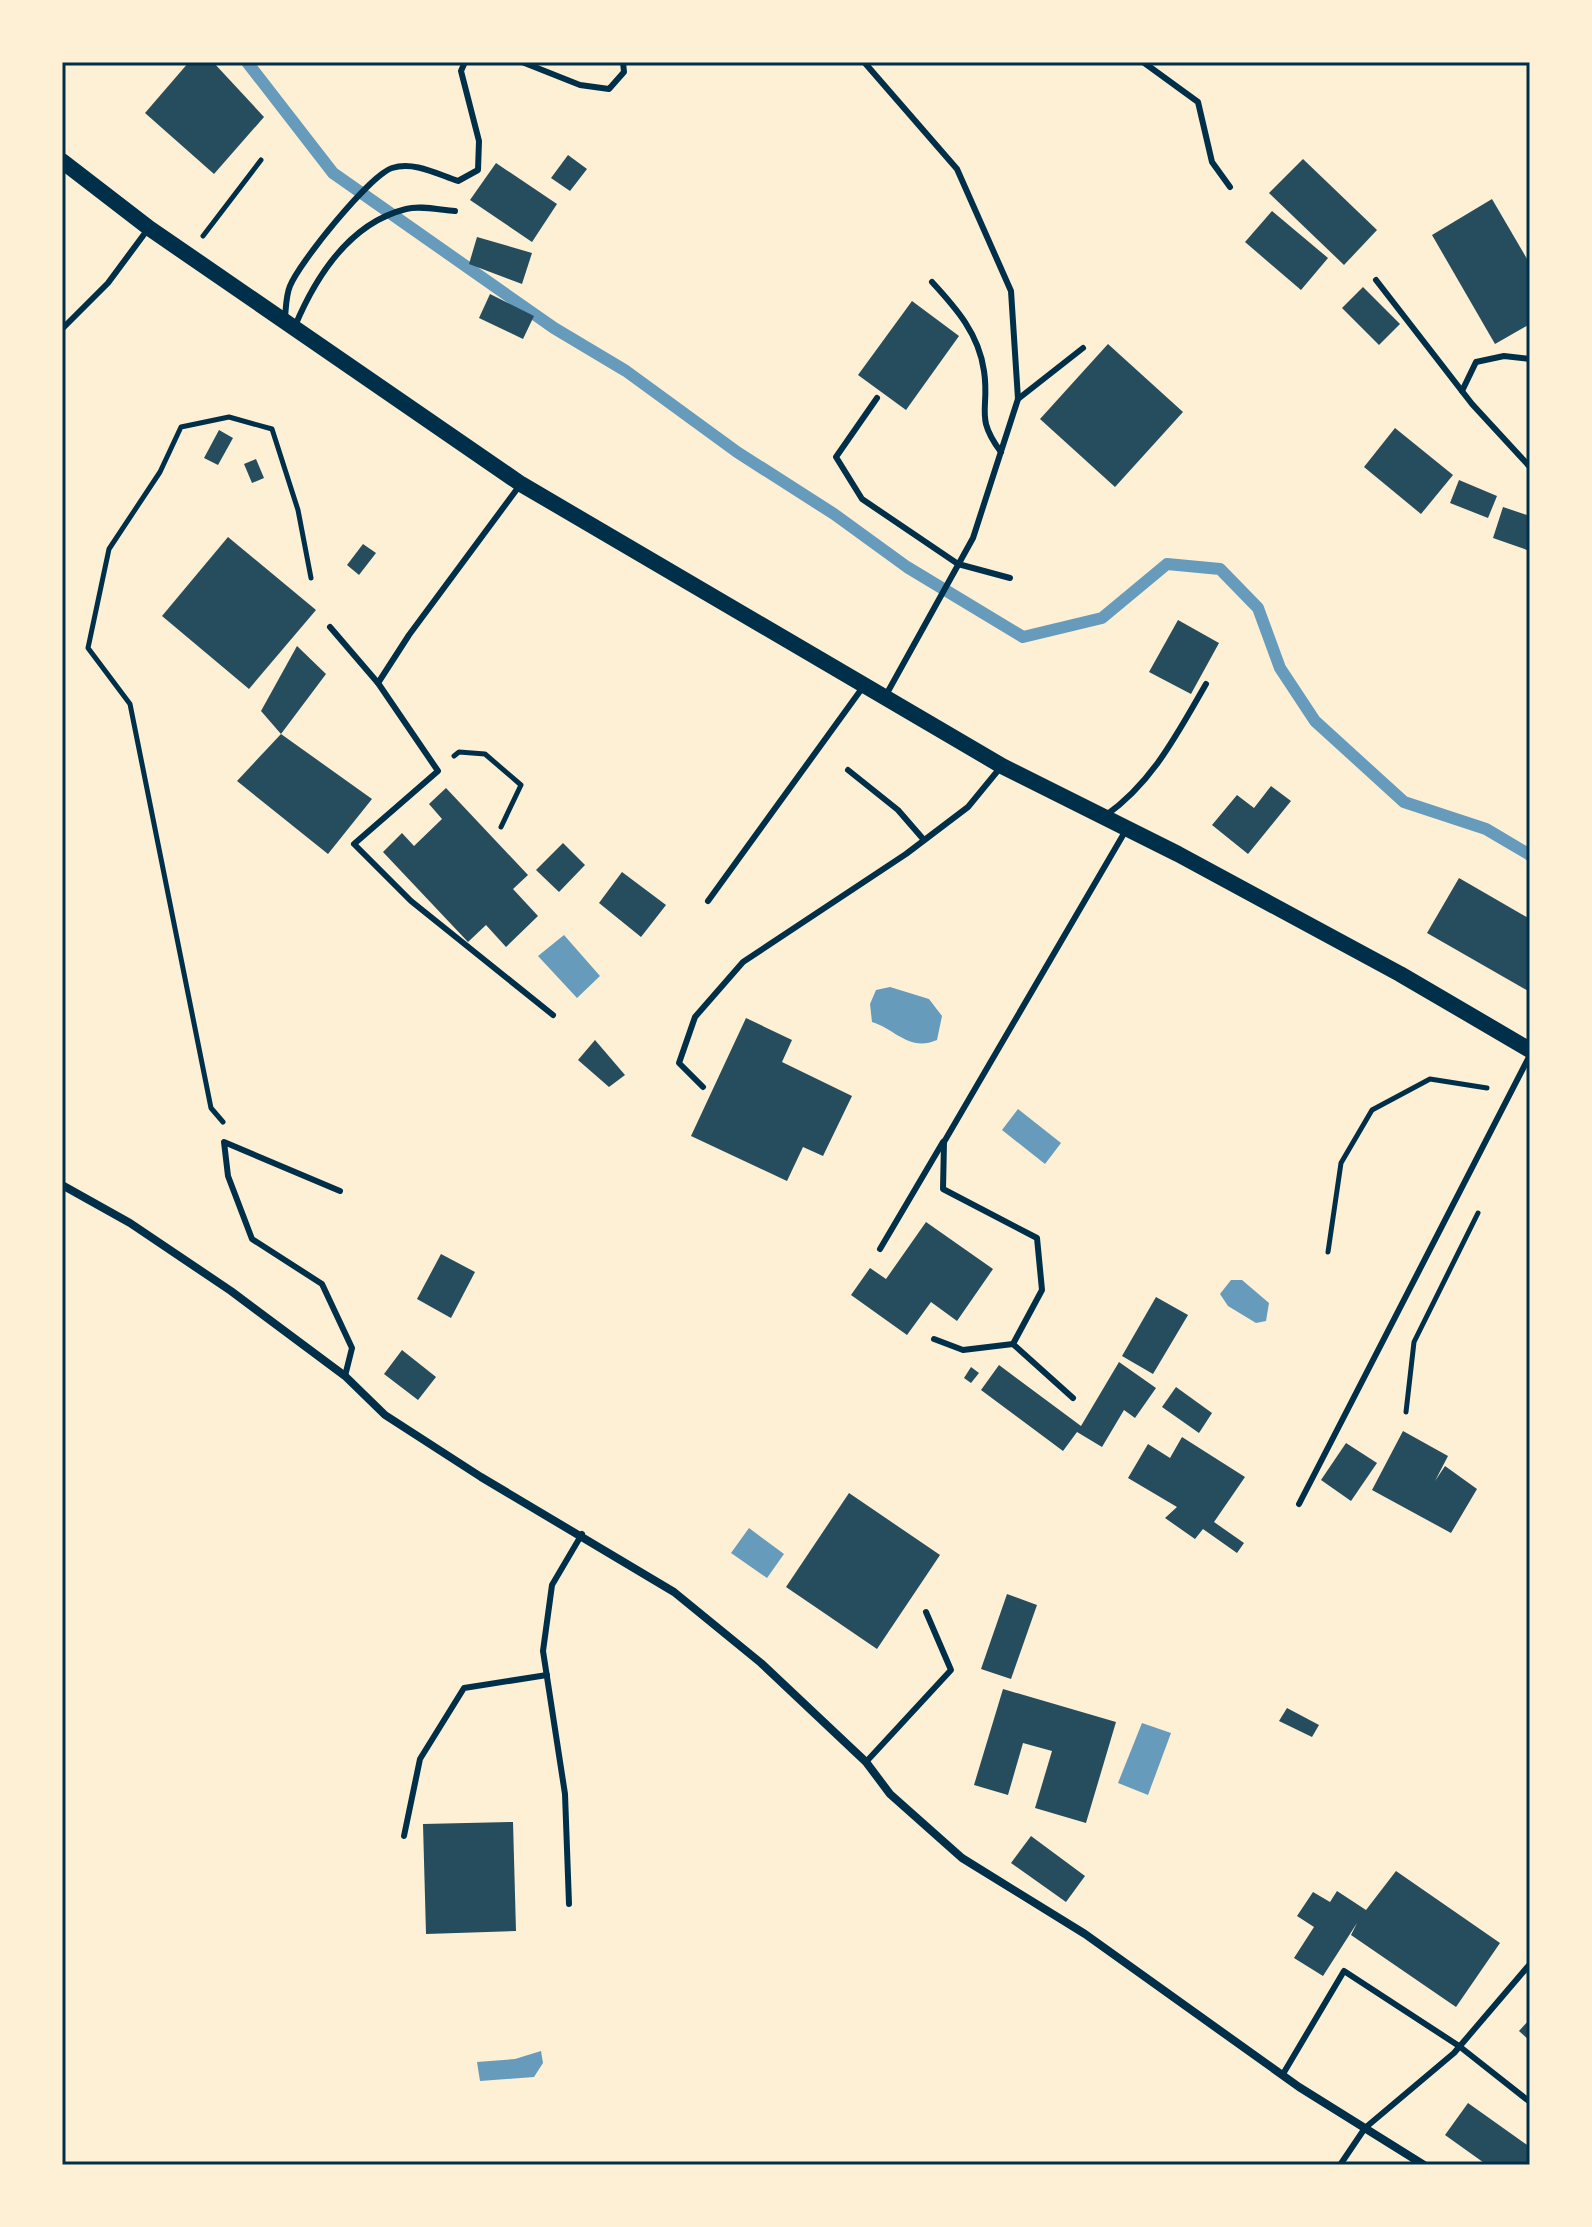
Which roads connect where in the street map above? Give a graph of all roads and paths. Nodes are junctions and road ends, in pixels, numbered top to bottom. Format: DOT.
graph roads {
  1 [pos="465,62"];
  2 [pos="522,62"];
  3 [pos="623,62"];
  4 [pos="864,62"];
  5 [pos="1143,62"];
  6 [pos="261,160"];
  7 [pos="62,161"];
  8 [pos="1230,187"];
  9 [pos="455,211"];
  10 [pos="149,228"];
  11 [pos="191,258"];
  12 [pos="1376,280"];
  13 [pos="932,282"];
  14 [pos="289,326"];
  15 [pos="62,329"];
  16 [pos="1083,348"];
  17 [pos="1530,359"];
  18 [pos="1462,391"];
  19 [pos="877,398"];
  20 [pos="1018,399"];
  21 [pos="1001,452"];
  22 [pos="1530,467"];
  23 [pos="521,484"];
  24 [pos="958,564"];
  25 [pos="311,578"];
  26 [pos="1010,578"];
  27 [pos="330,627"];
  28 [pos="378,683"];
  29 [pos="1206,684"];
  30 [pos="864,685"];
  31 [pos="886,695"];
  32 [pos="1002,766"];
  33 [pos="848,770"];
  34 [pos="438,771"];
  35 [pos="1103,817"];
  36 [pos="501,827"];
  37 [pos="1126,830"];
  38 [pos="924,840"];
  39 [pos="708,901"];
  40 [pos="553,1015"];
  41 [pos="1530,1053"];
  42 [pos="703,1087"];
  43 [pos="1513,1088"];
  44 [pos="944,1142"];
  45 [pos="247,1153"];
  46 [pos="62,1185"];
  47 [pos="340,1191"];
  48 [pos="1485,1198"];
  49 [pos="880,1249"];
  50 [pos="1328,1252"];
  51 [pos="934,1339"];
  52 [pos="1013,1344"];
  53 [pos="345,1376"];
  54 [pos="1073,1398"];
  55 [pos="1406,1412"];
  56 [pos="1299,1504"];
  57 [pos="582,1534"];
  58 [pos="926,1612"];
  59 [pos="547,1675"];
  60 [pos="866,1762"];
  61 [pos="404,1836"];
  62 [pos="569,1904"];
  63 [pos="1530,1964"];
  64 [pos="1459,2046"];
  65 [pos="1283,2074"];
  66 [pos="1530,2102"];
  67 [pos="1365,2128"];
  68 [pos="1340,2165"];
  69 [pos="1424,2165"];
  1 -- 14 [label="lane"];
  2 -- 3 [label="lane"];
  4 -- 20 [label="lane"];
  5 -- 8 [label="lane"];
  6 -- 11 [label="path"];
  7 -- 10 [label="main road"];
  9 -- 14 [label="lane"];
  10 -- 11 [label="main road"];
  10 -- 15 [label="lane"];
  11 -- 14 [label="main road"];
  12 -- 18 [label="lane"];
  13 -- 21 [label="lane"];
  14 -- 23 [label="main road"];
  16 -- 20 [label="lane"];
  17 -- 18 [label="lane"];
  18 -- 22 [label="lane"];
  19 -- 24 [label="lane"];
  20 -- 21 [label="lane"];
  21 -- 24 [label="lane"];
  23 -- 28 [label="lane"];
  23 -- 30 [label="main road"];
  24 -- 26 [label="lane"];
  24 -- 31 [label="lane"];
  25 -- 45 [label="path"];
  27 -- 28 [label="lane"];
  28 -- 34 [label="lane"];
  29 -- 35 [label="lane"];
  30 -- 31 [label="main road"];
  30 -- 39 [label="lane"];
  31 -- 32 [label="main road"];
  32 -- 35 [label="main road"];
  32 -- 38 [label="lane"];
  33 -- 38 [label="lane"];
  34 -- 36 [label="path"];
  34 -- 40 [label="lane"];
  35 -- 37 [label="main road"];
  37 -- 41 [label="main road"];
  37 -- 44 [label="lane"];
  38 -- 42 [label="lane"];
  41 -- 43 [label="lane"];
  43 -- 50 [label="path"];
  43 -- 56 [label="lane"];
  44 -- 49 [label="lane"];
  44 -- 52 [label="lane"];
  45 -- 47 [label="lane"];
  45 -- 53 [label="lane"];
  46 -- 53 [label="street"];
  48 -- 55 [label="path"];
  51 -- 52 [label="lane"];
  52 -- 54 [label="lane"];
  53 -- 57 [label="street"];
  57 -- 59 [label="lane"];
  57 -- 60 [label="street"];
  58 -- 60 [label="lane"];
  59 -- 61 [label="lane"];
  59 -- 62 [label="lane"];
  60 -- 65 [label="street"];
  63 -- 64 [label="lane"];
  64 -- 65 [label="lane"];
  64 -- 66 [label="lane"];
  64 -- 67 [label="lane"];
  65 -- 67 [label="street"];
  67 -- 68 [label="lane"];
  67 -- 69 [label="street"];
}
